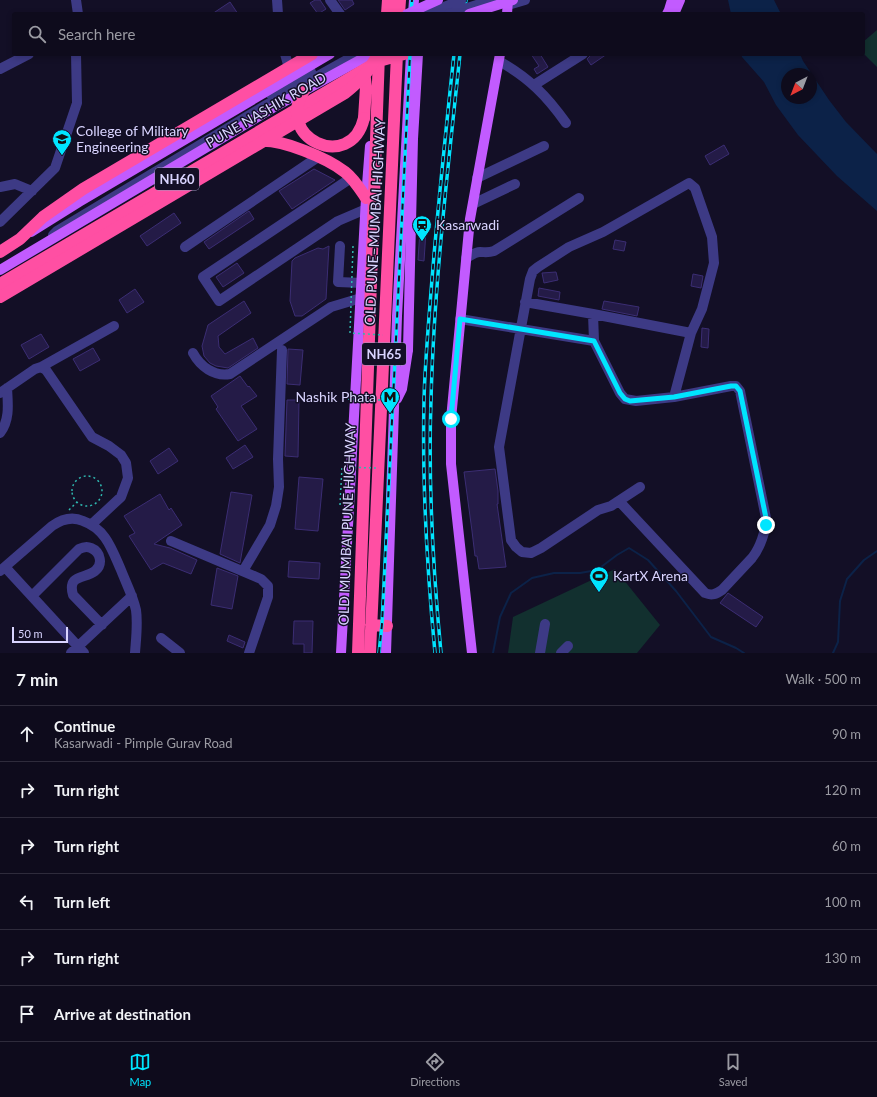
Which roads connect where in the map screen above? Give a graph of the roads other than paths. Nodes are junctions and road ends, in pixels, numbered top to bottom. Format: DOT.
graph roads {
  1 [pos="76,0"];
  2 [pos="277,0"];
  3 [pos="330,0"];
  4 [pos="381,0"];
  5 [pos="388,0"];
  6 [pos="400,0"];
  7 [pos="414,0"];
  8 [pos="438,0"];
  9 [pos="464,0"];
  10 [pos="492,0"];
  11 [pos="525,0"];
  12 [pos="672,0"];
  13 [pos="680,0"];
  14 [pos="509,5"];
  15 [pos="78,12"];
  16 [pos="278,12"];
  17 [pos="339,12"];
  18 [pos="382,12"];
  19 [pos="383,12"];
  20 [pos="399,12"];
  21 [pos="411,12"];
  22 [pos="413,12"];
  23 [pos="432,12"];
  24 [pos="456,12"];
  25 [pos="478,12"];
  26 [pos="668,12"];
  27 [pos="675,12"];
  28 [pos="25,56"];
  29 [pos="76,56"];
  30 [pos="286,56"];
  31 [pos="309,56"];
  32 [pos="327,56"];
  33 [pos="339,56"];
  34 [pos="353,56"];
  35 [pos="377,56"];
  36 [pos="396,56"];
  37 [pos="411,56"];
  38 [pos="418,56"];
  39 [pos="580,56"];
  40 [pos="500,57"];
  41 [pos="289,68"];
  42 [pos="0,69"];
  43 [pos="364,71"];
  44 [pos="379,78"];
  45 [pos="534,86"];
  46 [pos="366,87"];
  47 [pos="305,89"];
  48 [pos="566,123"];
  49 [pos="234,146"];
  50 [pos="544,146"];
  51 [pos="318,157"];
  52 [pos="351,178"];
  53 [pos="477,178"];
  54 [pos="516,184"];
  55 [pos="0,187"];
  56 [pos="32,191"];
  57 [pos="579,198"];
  58 [pos="366,204"];
  59 [pos="473,204"];
  60 [pos="0,222"];
  61 [pos="42,226"];
  62 [pos="20,239"];
  63 [pos="49,241"];
  64 [pos="340,246"];
  65 [pos="185,247"];
  66 [pos="0,252"];
  67 [pos="466,258"];
  68 [pos="0,270"];
  69 [pos="362,283"];
  70 [pos="0,284"];
  71 [pos="0,297"];
  72 [pos="361,298"];
  73 [pos="526,302"];
  74 [pos="594,314"];
  75 [pos="460,319"];
  76 [pos="114,326"];
  77 [pos="521,329"];
  78 [pos="691,333"];
  79 [pos="594,341"];
  80 [pos="282,350"];
  81 [pos="193,352"];
  82 [pos="41,367"];
  83 [pos="4,391"];
  84 [pos="674,397"];
  85 [pos="394,405"];
  86 [pos="0,433"];
  87 [pos="640,487"];
  88 [pos="619,501"];
  89 [pos="92,524"];
  90 [pos="171,541"];
  91 [pos="2,569"];
  92 [pos="244,571"];
  93 [pos="32,596"];
  94 [pos="132,596"];
  95 [pos="545,624"];
  96 [pos="102,625"];
  97 [pos="371,625"];
  98 [pos="387,626"];
  99 [pos="161,638"];
  100 [pos="78,651"];
  101 [pos="135,653"];
  102 [pos="180,653"];
  103 [pos="249,653"];
  104 [pos="341,653"];
  105 [pos="358,653"];
  106 [pos="370,653"];
  107 [pos="386,653"];
  108 [pos="472,653"];
  109 [pos="540,653"];
  1 -- 15 [label="street"];
  2 -- 16 [label="street"];
  3 -- 17 [label="street"];
  4 -- 18 [label="highway"];
  5 -- 19 [label="highway"];
  6 -- 20 [label="highway"];
  7 -- 22 [label="main road"];
  8 -- 21 [label="main road, bridge"];
  9 -- 23 [label="street, bridge"];
  10 -- 24 [label="street, bridge"];
  11 -- 14 [label="street"];
  12 -- 26 [label="main road"];
  13 -- 27 [label="main road"];
  14 -- 25 [label="main road, bridge"];
  28 -- 42 [label="street"];
  29 -- 56 [label="street"];
  30 -- 41 [label="street"];
  31 -- 41 [label="highway, PUNE NASHIK ROAD / NH60"];
  32 -- 61 [label="main road"];
  33 -- 61 [label="street"];
  34 -- 63 [label="street"];
  35 -- 43 [label="highway, PUNE NASHIK ROAD / NH60"];
  35 -- 44 [label="highway, OLD MUMBAI PUNE HIGHWAY / NH65"];
  35 -- 47 [label="main road"];
  35 -- 71 [label="highway, bridge"];
  36 -- 97 [label="highway, OLD PUNE–MUMBAI HIGHWAY / NH65"];
  37 -- 85 [label="main road"];
  38 -- 85 [label="main road, bridge"];
  39 -- 45 [label="street"];
  40 -- 45 [label="street"];
  40 -- 53 [label="main road"];
  41 -- 62 [label="highway, PUNE NASHIK ROAD / NH60"];
  43 -- 46 [label="highway"];
  43 -- 49 [label="highway, PUNE NASHIK ROAD / NH60"];
  44 -- 46 [label="highway"];
  44 -- 58 [label="main road"];
  44 -- 105 [label="highway, OLD MUMBAI PUNE HIGHWAY / NH65"];
  45 -- 48 [label="street"];
  46 -- 47 [label="highway, bridge"];
  47 -- 63 [label="main road"];
  49 -- 51 [label="highway"];
  49 -- 70 [label="highway, PUNE NASHIK ROAD / NH60"];
  50 -- 53 [label="street"];
  51 -- 52 [label="highway"];
  51 -- 65 [label="street"];
  52 -- 58 [label="highway"];
  52 -- 58 [label="street"];
  53 -- 59 [label="main road"];
  54 -- 59 [label="street"];
  55 -- 56 [label="street"];
  56 -- 60 [label="street"];
  57 -- 67 [label="street"];
  58 -- 69 [label="main road"];
  59 -- 67 [label="main road"];
  61 -- 62 [label="main road"];
  62 -- 66 [label="highway, PUNE NASHIK ROAD / NH60"];
  63 -- 68 [label="main road"];
  64 -- 69 [label="street"];
  67 -- 75 [label="main road"];
  69 -- 72 [label="main road"];
  72 -- 81 [label="street"];
  72 -- 104 [label="main road"];
  73 -- 74 [label="street"];
  73 -- 77 [label="street"];
  73 -- 78 [label="street"];
  74 -- 78 [label="street"];
  74 -- 79 [label="street"];
  75 -- 77 [label="street"];
  75 -- 108 [label="main road"];
  76 -- 82 [label="street"];
  77 -- 79 [label="street"];
  77 -- 88 [label="street"];
  78 -- 84 [label="street"];
  79 -- 84 [label="street"];
  80 -- 92 [label="street"];
  82 -- 83 [label="street"];
  82 -- 89 [label="street"];
  83 -- 86 [label="street"];
  84 -- 88 [label="street"];
  85 -- 98 [label="main road"];
  87 -- 88 [label="street"];
  89 -- 91 [label="street"];
  89 -- 94 [label="street"];
  90 -- 92 [label="street"];
  91 -- 93 [label="street"];
  92 -- 103 [label="street"];
  93 -- 96 [label="street"];
  93 -- 100 [label="street"];
  94 -- 96 [label="street"];
  94 -- 101 [label="street"];
  95 -- 109 [label="street"];
  96 -- 100 [label="street"];
  97 -- 98 [label="highway"];
  97 -- 106 [label="highway, OLD PUNE–MUMBAI HIGHWAY / NH65"];
  98 -- 107 [label="main road"];
  99 -- 102 [label="street"];
}
